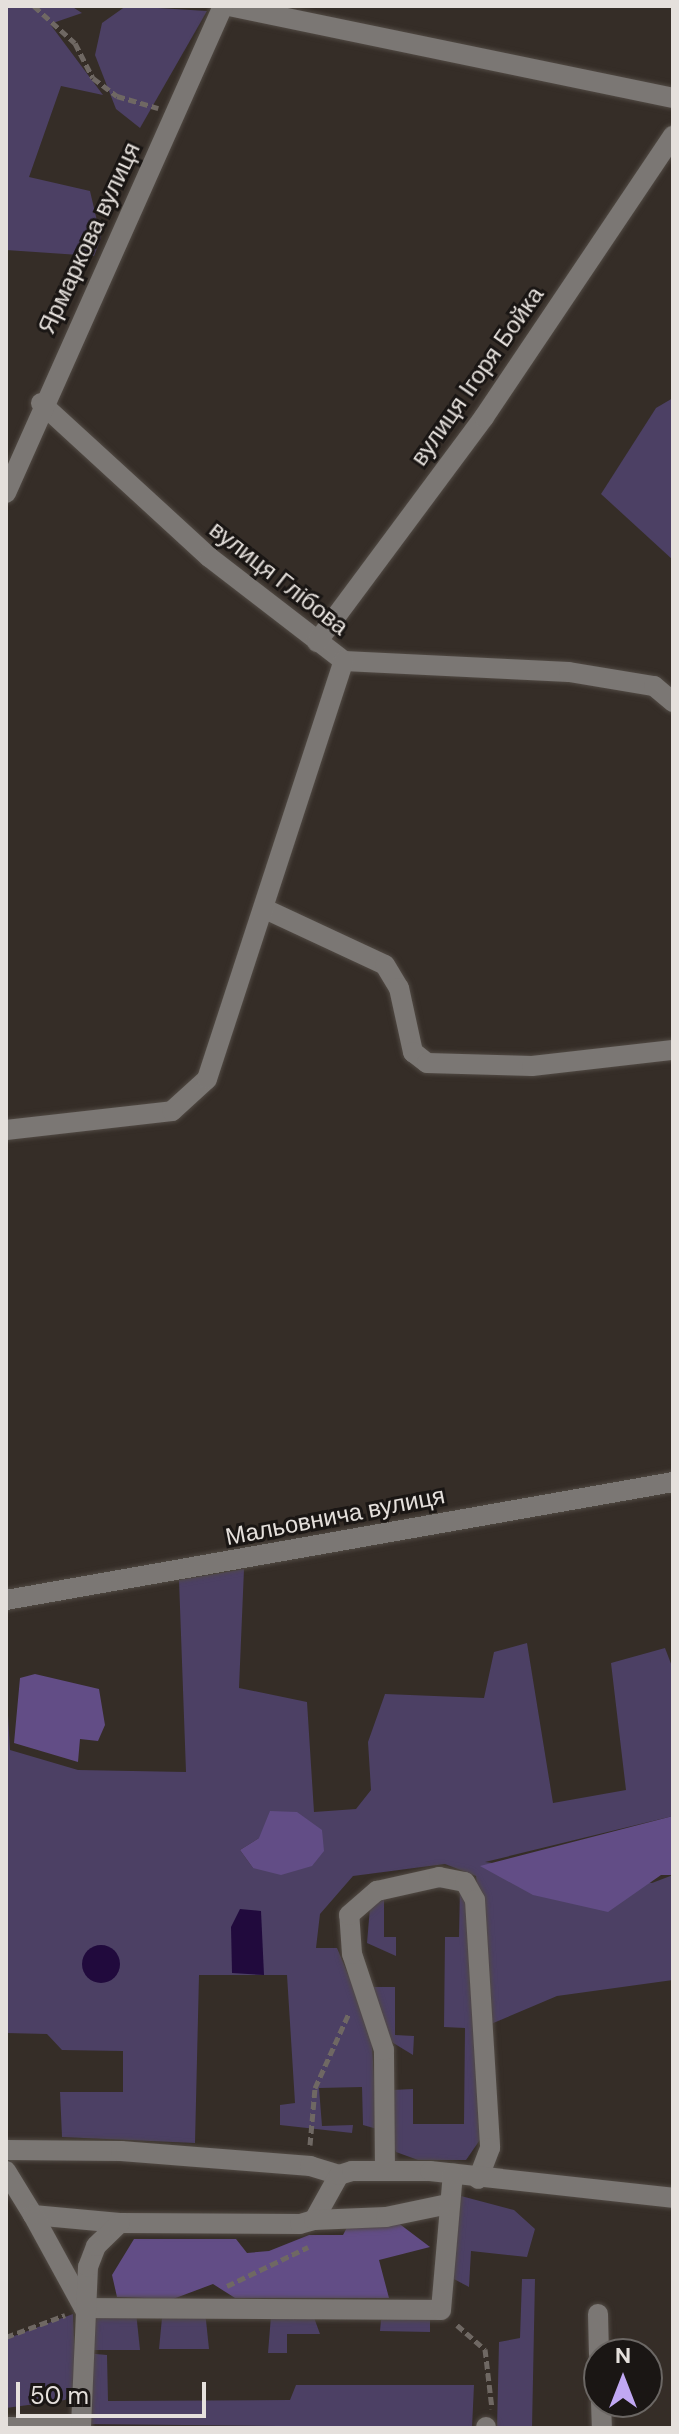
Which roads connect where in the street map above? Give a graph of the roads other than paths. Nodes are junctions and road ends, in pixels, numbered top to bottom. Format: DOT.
graph roads {
  1 [pos="223,6"];
  2 [pos="229,6"];
  3 [pos="673,98"];
  4 [pos="673,136"];
  5 [pos="41,403"];
  6 [pos="6,493"];
  7 [pos="317,642"];
  8 [pos="344,661"];
  9 [pos="663,683"];
  10 [pos="673,702"];
  11 [pos="265,909"];
  12 [pos="673,1050"];
  13 [pos="6,1130"];
  14 [pos="673,1482"];
  15 [pos="6,1600"];
  16 [pos="6,2150"];
  17 [pos="385,2170"];
  18 [pos="6,2171"];
  19 [pos="453,2174"];
  20 [pos="339,2175"];
  21 [pos="478,2179"];
  22 [pos="673,2198"];
  23 [pos="448,2204"];
  24 [pos="33,2215"];
  25 [pos="314,2220"];
  26 [pos="120,2223"];
  27 [pos="84,2308"];
  28 [pos="598,2314"];
  29 [pos="599,2338"];
  30 [pos="6,2427"];
  1 -- 5 [label="street, Ярмаркова вулиця"];
  2 -- 3 [label="street"];
  4 -- 7 [label="street, вулиця Ігоря Бойка"];
  5 -- 6 [label="street, Ярмаркова вулиця"];
  5 -- 7 [label="street, вулиця Глібова"];
  7 -- 8 [label="street, вулиця Глібова"];
  8 -- 9 [label="street, вулиця Глібова"];
  8 -- 11 [label="street"];
  9 -- 10 [label="street, вулиця Глібова"];
  11 -- 12 [label="street"];
  11 -- 13 [label="street"];
  14 -- 15 [label="street, Мальовнича вулиця"];
  16 -- 20 [label="street"];
  17 -- 19 [label="street"];
  17 -- 20 [label="street"];
  17 -- 21 [label="street"];
  18 -- 24 [label="street"];
  19 -- 21 [label="street"];
  19 -- 23 [label="street"];
  20 -- 25 [label="street"];
  21 -- 22 [label="street"];
  23 -- 25 [label="street"];
  23 -- 27 [label="street"];
  24 -- 26 [label="street"];
  24 -- 27 [label="street"];
  25 -- 26 [label="street"];
  26 -- 27 [label="street"];
  27 -- 30 [label="street"];
  28 -- 29 [label="street"];
}
